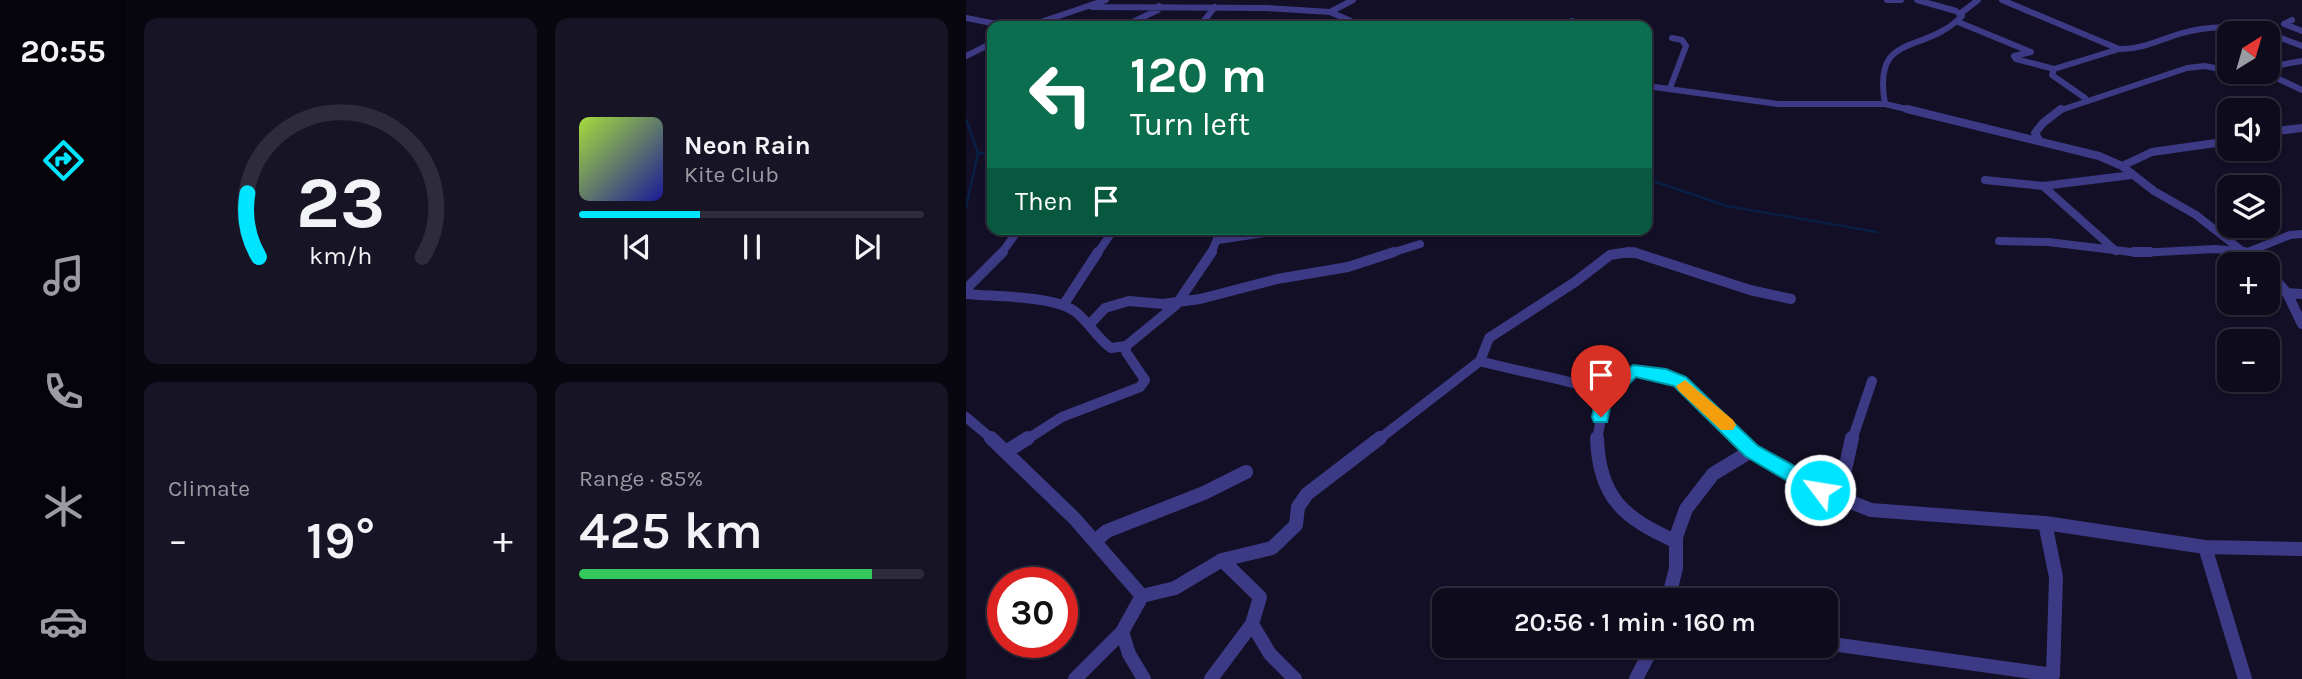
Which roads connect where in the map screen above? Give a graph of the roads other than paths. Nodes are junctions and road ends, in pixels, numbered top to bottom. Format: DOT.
graph roads {
  1 [pos="1106,0"];
  2 [pos="1353,0"];
  3 [pos="1887,0"];
  4 [pos="1901,0"];
  5 [pos="1916,0"];
  6 [pos="1978,0"];
  7 [pos="2002,0"];
  8 [pos="1092,6"];
  9 [pos="1159,6"];
  10 [pos="1214,8"];
  11 [pos="1330,12"];
  12 [pos="1961,13"];
  13 [pos="966,18"];
  14 [pos="2292,20"];
  15 [pos="1045,21"];
  16 [pos="1135,21"];
  17 [pos="1204,21"];
  18 [pos="1351,21"];
  19 [pos="987,22"];
  20 [pos="1958,22"];
  21 [pos="2217,27"];
  22 [pos="2302,31"];
  23 [pos="1672,38"];
  24 [pos="2280,38"];
  25 [pos="987,46"];
  26 [pos="2302,46"];
  27 [pos="2119,49"];
  28 [pos="977,51"];
  29 [pos="987,52"];
  30 [pos="966,56"];
  31 [pos="2302,61"];
  32 [pos="2280,65"];
  33 [pos="2054,69"];
  34 [pos="2217,69"];
  35 [pos="2280,79"];
  36 [pos="1652,86"];
  37 [pos="1670,88"];
  38 [pos="2300,88"];
  39 [pos="2085,98"];
  40 [pos="1885,104"];
  41 [pos="2302,128"];
  42 [pos="2280,131"];
  43 [pos="2039,139"];
  44 [pos="2217,143"];
  45 [pos="2122,166"];
  46 [pos="2132,175"];
  47 [pos="1985,180"];
  48 [pos="2043,186"];
  49 [pos="2302,234"];
  50 [pos="1015,235"];
  51 [pos="1110,235"];
  52 [pos="1219,235"];
  53 [pos="1998,241"];
  54 [pos="1420,244"];
  55 [pos="2116,251"];
  56 [pos="2241,251"];
  57 [pos="2280,285"];
  58 [pos="966,289"];
  59 [pos="2287,293"];
  60 [pos="966,294"];
  61 [pos="2302,294"];
  62 [pos="1791,299"];
  63 [pos="1180,301"];
  64 [pos="1064,304"];
  65 [pos="2302,324"];
  66 [pos="1088,325"];
  67 [pos="1126,346"];
  68 [pos="1480,361"];
  69 [pos="1871,381"];
  70 [pos="1607,394"];
  71 [pos="966,417"];
  72 [pos="1007,451"];
  73 [pos="1751,451"];
  74 [pos="1246,472"];
  75 [pos="1839,497"];
  76 [pos="2045,523"];
  77 [pos="1095,541"];
  78 [pos="1675,541"];
  79 [pos="2205,547"];
  80 [pos="2302,549"];
  81 [pos="1222,560"];
  82 [pos="1671,588"];
  83 [pos="1142,596"];
  84 [pos="1252,624"];
  85 [pos="1123,635"];
  86 [pos="1838,645"];
  87 [pos="1647,658"];
  88 [pos="1075,679"];
  89 [pos="1144,679"];
  90 [pos="1211,679"];
  91 [pos="1295,679"];
  92 [pos="1636,679"];
  93 [pos="2245,679"];
  1 -- 8 [label="street"];
  2 -- 11 [label="street"];
  3 -- 4 [label="street"];
  5 -- 12 [label="street"];
  6 -- 12 [label="street"];
  7 -- 27 [label="street"];
  8 -- 9 [label="street"];
  8 -- 15 [label="street"];
  9 -- 10 [label="street"];
  9 -- 16 [label="street"];
  10 -- 11 [label="street"];
  10 -- 17 [label="street"];
  11 -- 18 [label="street"];
  12 -- 20 [label="street"];
  13 -- 19 [label="street"];
  14 -- 22 [label="street"];
  20 -- 33 [label="street"];
  20 -- 40 [label="street"];
  21 -- 27 [label="street"];
  23 -- 37 [label="street"];
  24 -- 26 [label="street"];
  25 -- 28 [label="street"];
  27 -- 33 [label="street"];
  28 -- 29 [label="street"];
  28 -- 30 [label="street"];
  31 -- 32 [label="street"];
  33 -- 39 [label="street"];
  34 -- 39 [label="street"];
  35 -- 38 [label="street"];
  36 -- 37 [label="street"];
  37 -- 40 [label="street"];
  39 -- 43 [label="street"];
  40 -- 43 [label="street"];
  41 -- 42 [label="street"];
  43 -- 45 [label="street"];
  44 -- 45 [label="street"];
  45 -- 46 [label="street"];
  46 -- 48 [label="street"];
  46 -- 56 [label="street"];
  47 -- 48 [label="street"];
  48 -- 55 [label="street"];
  49 -- 56 [label="street"];
  50 -- 58 [label="street"];
  51 -- 64 [label="street"];
  52 -- 63 [label="street"];
  53 -- 55 [label="street"];
  54 -- 63 [label="street"];
  55 -- 56 [label="street"];
  57 -- 59 [label="street"];
  59 -- 61 [label="street"];
  59 -- 65 [label="street"];
  60 -- 64 [label="street"];
  62 -- 68 [label="street"];
  63 -- 66 [label="street"];
  63 -- 67 [label="street"];
  64 -- 66 [label="street"];
  66 -- 67 [label="street"];
  67 -- 72 [label="street"];
  68 -- 70 [label="street"];
  68 -- 81 [label="street"];
  69 -- 75 [label="street"];
  70 -- 73 [label="street"];
  70 -- 78 [label="street"];
  71 -- 72 [label="street"];
  72 -- 77 [label="street"];
  73 -- 75 [label="street"];
  73 -- 78 [label="street"];
  74 -- 77 [label="street"];
  75 -- 76 [label="street"];
  76 -- 79 [label="street"];
  76 -- 86 [label="street"];
  77 -- 83 [label="street"];
  78 -- 82 [label="street"];
  79 -- 80 [label="street"];
  79 -- 93 [label="street"];
  81 -- 83 [label="street"];
  81 -- 84 [label="street"];
  83 -- 85 [label="street"];
  84 -- 90 [label="street"];
  84 -- 91 [label="street"];
  85 -- 88 [label="street"];
  85 -- 89 [label="street"];
  87 -- 92 [label="street"];
}
